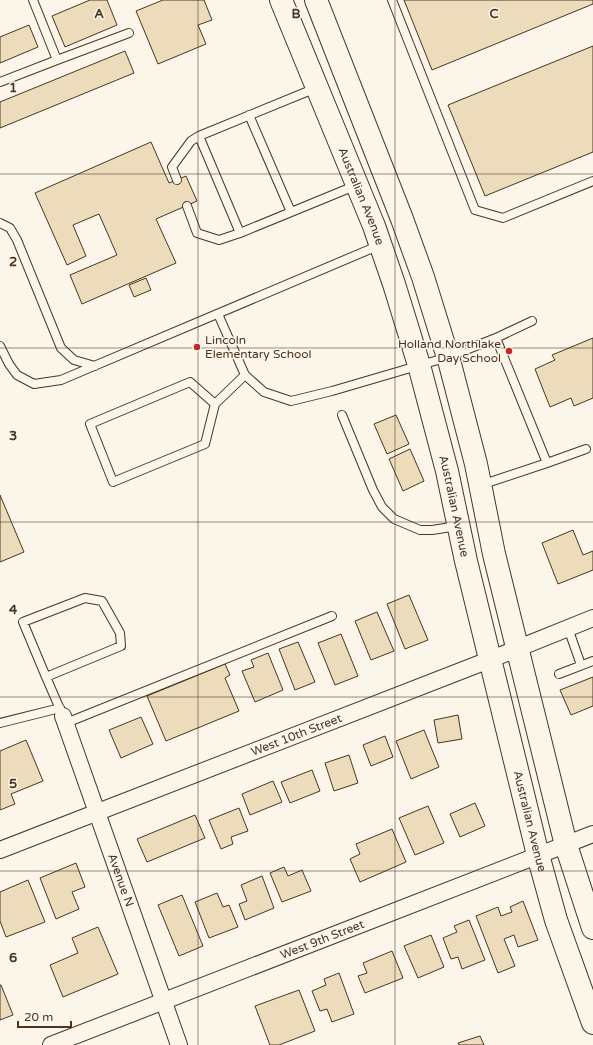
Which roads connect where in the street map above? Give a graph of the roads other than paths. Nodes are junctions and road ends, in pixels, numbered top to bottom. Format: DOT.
graph roads {
  1 [pos="33,0"];
  2 [pos="281,0"];
  3 [pos="316,0"];
  4 [pos="392,0"];
  5 [pos="129,33"];
  6 [pos="57,60"];
  7 [pos="0,82"];
  8 [pos="317,88"];
  9 [pos="249,115"];
  10 [pos="199,136"];
  11 [pos="177,180"];
  12 [pos="593,180"];
  13 [pos="357,185"];
  14 [pos="187,206"];
  15 [pos="291,212"];
  16 [pos="0,222"];
  17 [pos="240,233"];
  18 [pos="380,245"];
  19 [pos="218,314"];
  20 [pos="532,321"];
  21 [pos="496,338"];
  22 [pos="0,346"];
  23 [pos="448,357"];
  24 [pos="420,365"];
  25 [pos="95,366"];
  26 [pos="245,375"];
  27 [pos="214,404"];
  28 [pos="342,415"];
  29 [pos="586,449"];
  30 [pos="547,463"];
  31 [pos="480,485"];
  32 [pos="458,525"];
  33 [pos="332,616"];
  34 [pos="593,618"];
  35 [pos="568,628"];
  36 [pos="517,649"];
  37 [pos="489,660"];
  38 [pos="593,661"];
  39 [pos="581,665"];
  40 [pos="559,674"];
  41 [pos="46,677"];
  42 [pos="63,716"];
  43 [pos="1,721"];
  44 [pos="97,812"];
  45 [pos="593,834"];
  46 [pos="566,845"];
  47 [pos="0,850"];
  48 [pos="538,855"];
  49 [pos="593,928"];
  50 [pos="164,1001"];
  51 [pos="593,1023"];
  52 [pos="51,1045"];
  53 [pos="179,1045"];
  1 -- 6 [label="lane"];
  2 -- 8 [label="main road, Australian Avenue"];
  3 -- 23 [label="main road"];
  4 -- 12 [label="lane"];
  5 -- 6 [label="lane"];
  6 -- 7 [label="lane"];
  8 -- 9 [label="lane"];
  8 -- 13 [label="main road, Australian Avenue"];
  9 -- 10 [label="lane"];
  9 -- 15 [label="lane"];
  10 -- 11 [label="lane"];
  10 -- 17 [label="lane"];
  13 -- 15 [label="lane"];
  13 -- 18 [label="main road, Australian Avenue"];
  14 -- 17 [label="lane"];
  15 -- 17 [label="lane"];
  16 -- 25 [label="lane"];
  18 -- 19 [label="lane"];
  18 -- 24 [label="main road, Australian Avenue"];
  19 -- 25 [label="lane"];
  19 -- 26 [label="lane"];
  20 -- 21 [label="lane"];
  21 -- 23 [label="lane"];
  21 -- 30 [label="lane"];
  22 -- 25 [label="lane"];
  23 -- 24 [label="lane"];
  23 -- 31 [label="main road"];
  24 -- 26 [label="lane"];
  24 -- 32 [label="main road, Australian Avenue"];
  26 -- 27 [label="lane"];
  27 -- 27 [label="lane"];
  28 -- 32 [label="lane"];
  29 -- 30 [label="lane"];
  30 -- 31 [label="lane"];
  31 -- 36 [label="main road"];
  32 -- 37 [label="main road, Australian Avenue"];
  33 -- 42 [label="lane"];
  34 -- 35 [label="street, West 10th Street"];
  35 -- 36 [label="street, West 10th Street"];
  35 -- 39 [label="lane"];
  36 -- 37 [label="street, West 10th Street"];
  36 -- 46 [label="main road"];
  37 -- 44 [label="street, West 10th Street"];
  37 -- 48 [label="main road, Australian Avenue"];
  38 -- 39 [label="lane"];
  39 -- 40 [label="lane"];
  41 -- 41 [label="lane"];
  41 -- 42 [label="lane"];
  42 -- 43 [label="lane"];
  42 -- 44 [label="street, Avenue N"];
  44 -- 47 [label="street, West 10th Street"];
  44 -- 50 [label="street, Avenue N"];
  45 -- 46 [label="street, West 9th Street"];
  46 -- 48 [label="street, West 9th Street"];
  46 -- 49 [label="main road"];
  48 -- 50 [label="street, West 9th Street"];
  48 -- 51 [label="main road, Australian Avenue"];
  50 -- 52 [label="street, West 9th Street"];
  50 -- 53 [label="street, Avenue N"];
}
